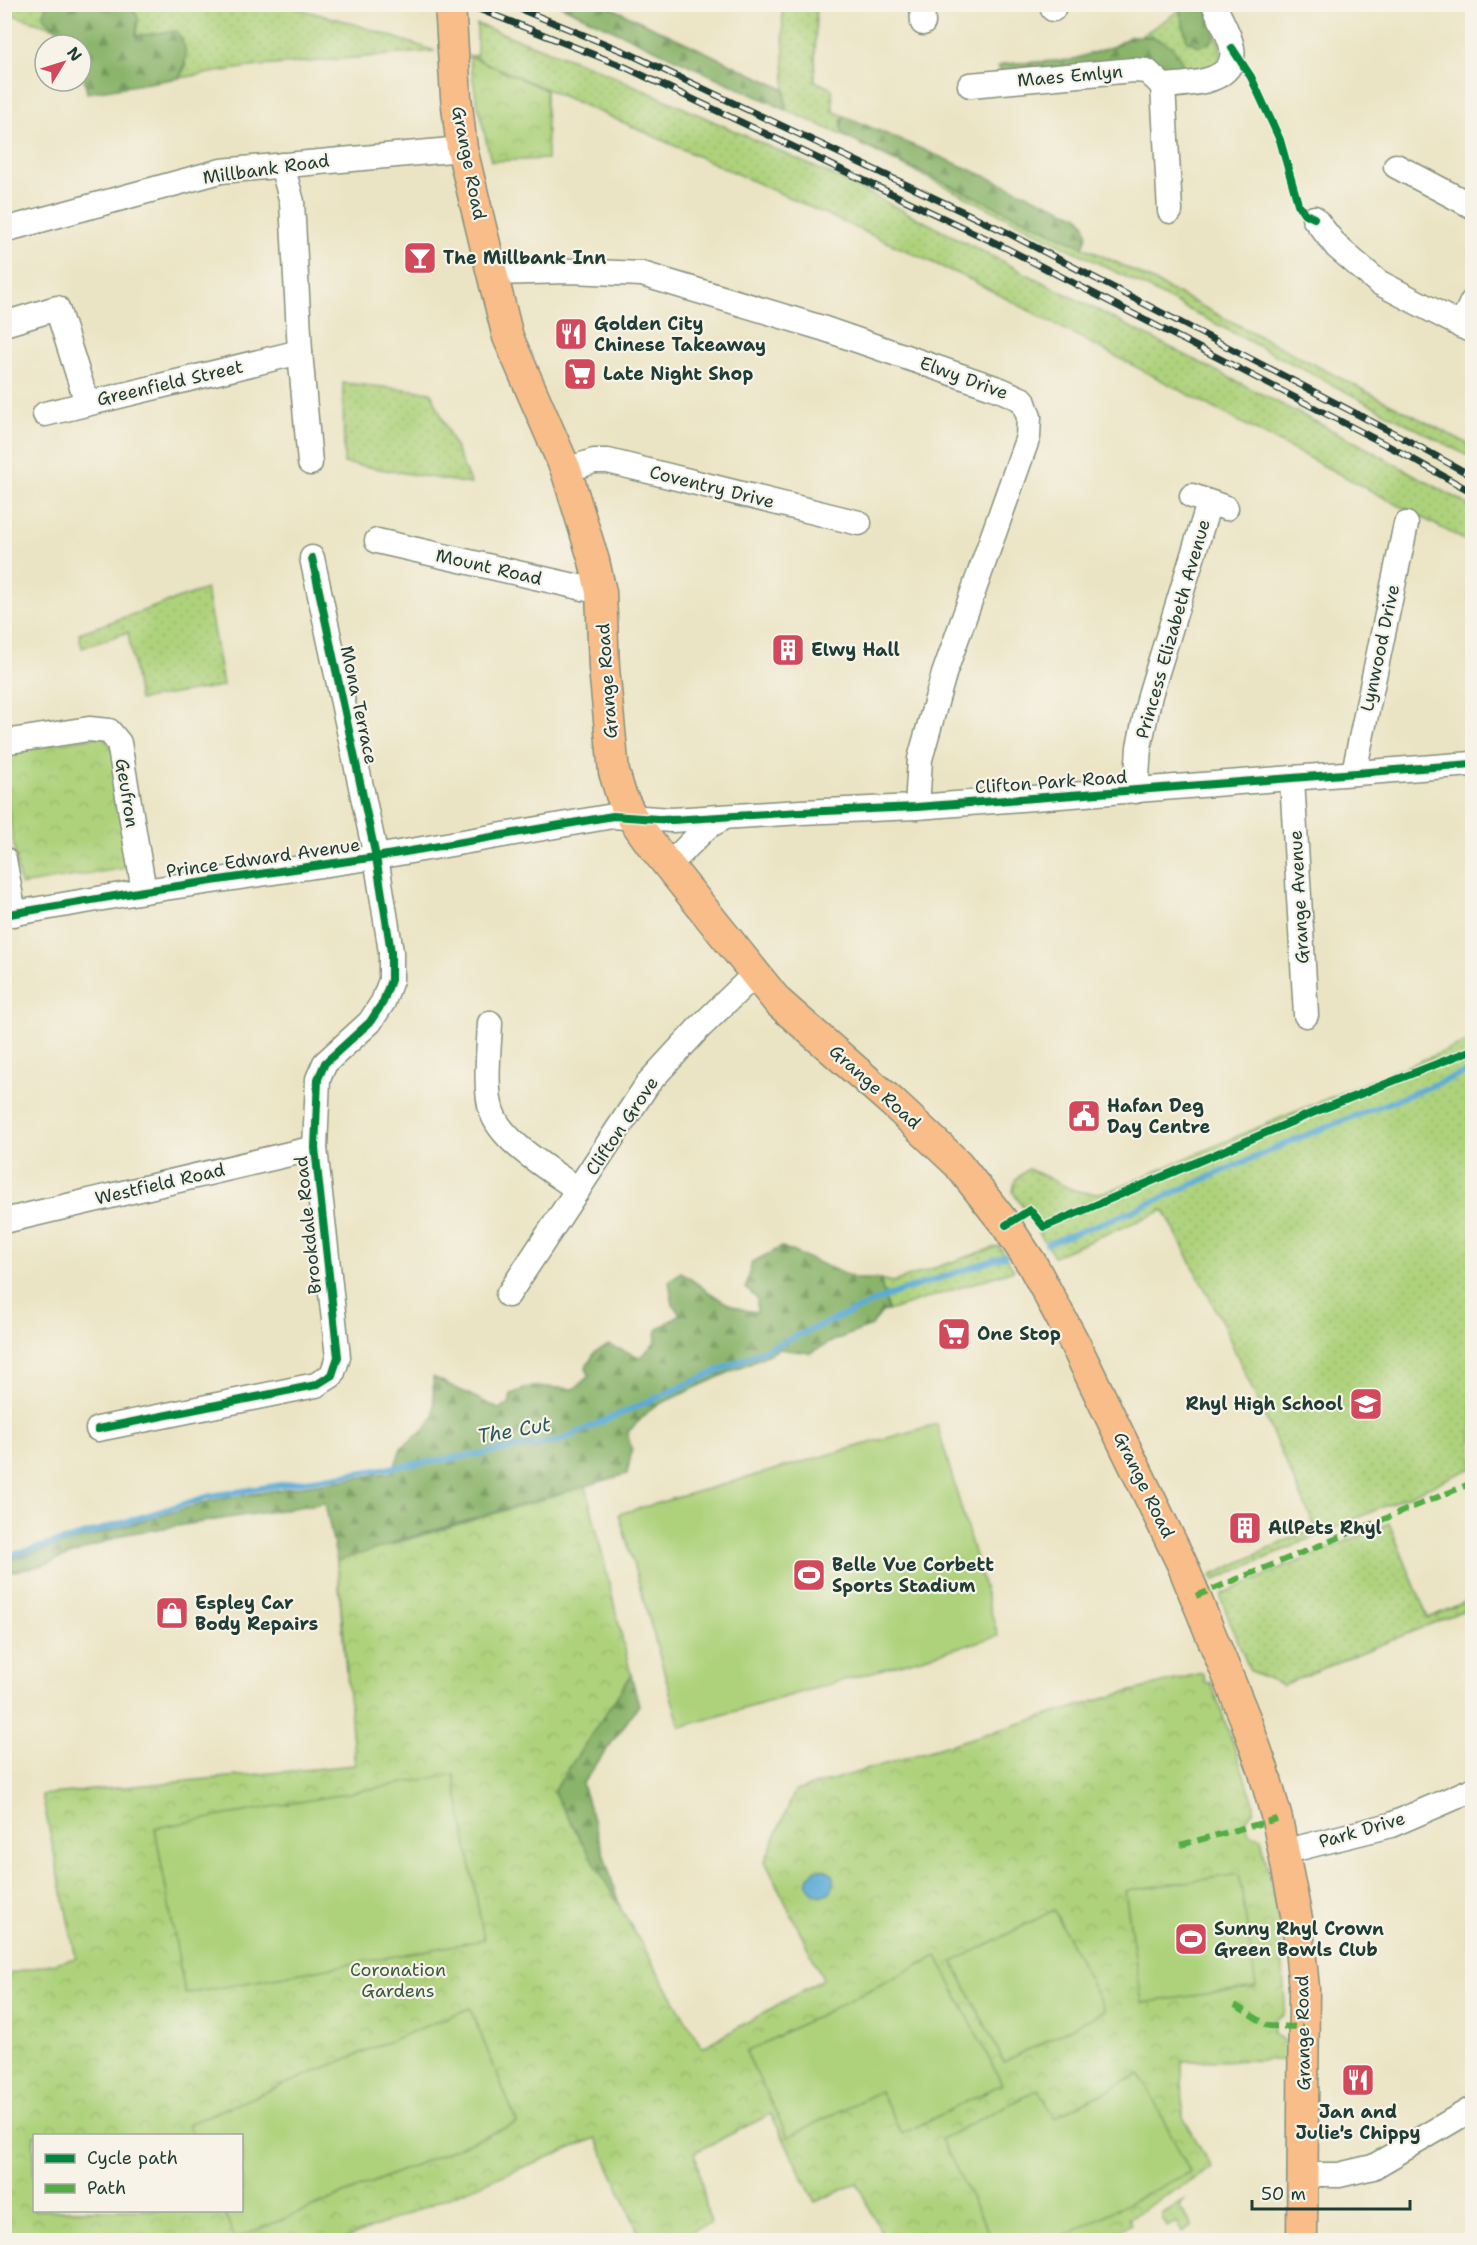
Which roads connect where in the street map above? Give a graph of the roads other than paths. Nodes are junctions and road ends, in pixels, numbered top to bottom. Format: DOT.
graph roads {
  1 [pos="450,4"];
  2 [pos="1214,4"];
  3 [pos="970,85"];
  4 [pos="1163,86"];
  5 [pos="462,149"];
  6 [pos="282,165"];
  7 [pos="1396,166"];
  8 [pos="1473,206"];
  9 [pos="1170,211"];
  10 [pos="1314,218"];
  11 [pos="4,230"];
  12 [pos="492,273"];
  13 [pos="1473,302"];
  14 [pos="4,324"];
  15 [pos="1467,328"];
  16 [pos="300,352"];
  17 [pos="87,403"];
  18 [pos="45,414"];
  19 [pos="310,463"];
  20 [pos="566,470"];
  21 [pos="1209,502"];
  22 [pos="859,524"];
  23 [pos="1406,524"];
  24 [pos="377,541"];
  25 [pos="312,558"];
  26 [pos="601,592"];
  27 [pos="4,742"];
  28 [pos="1473,764"];
  29 [pos="1354,772"];
  30 [pos="1292,778"];
  31 [pos="1136,791"];
  32 [pos="917,807"];
  33 [pos="632,817"];
  34 [pos="725,817"];
  35 [pos="376,857"];
  36 [pos="4,859"];
  37 [pos="668,866"];
  38 [pos="144,891"];
  39 [pos="9,915"];
  40 [pos="756,974"];
  41 [pos="1306,1015"];
  42 [pos="490,1023"];
  43 [pos="315,1148"];
  44 [pos="578,1190"];
  45 [pos="4,1221"];
  46 [pos="508,1294"];
  47 [pos="98,1429"];
  48 [pos="1473,1790"];
  49 [pos="1283,1852"];
  50 [pos="1473,2109"];
  51 [pos="1302,2175"];
  52 [pos="1301,2240"];
  1 -- 5 [label="main road, Grange Road"];
  2 -- 4 [label="street"];
  3 -- 4 [label="street, Maes Emlyn"];
  4 -- 9 [label="street"];
  5 -- 6 [label="street, Millbank Road"];
  5 -- 12 [label="main road, Grange Road"];
  6 -- 11 [label="street, Millbank Road"];
  6 -- 16 [label="street"];
  7 -- 8 [label="street"];
  10 -- 15 [label="street"];
  12 -- 20 [label="main road, Grange Road"];
  12 -- 32 [label="street, Elwy Drive"];
  13 -- 15 [label="street"];
  14 -- 17 [label="street, Greenfield Street"];
  16 -- 17 [label="street, Greenfield Street"];
  16 -- 19 [label="street"];
  17 -- 18 [label="street"];
  20 -- 22 [label="street, Coventry Drive"];
  20 -- 26 [label="main road, Grange Road"];
  21 -- 31 [label="street, Princess Elizabeth Avenue"];
  23 -- 29 [label="street, Lynwood Drive"];
  24 -- 26 [label="street, Mount Road"];
  25 -- 35 [label="street, Mona Terrace"];
  26 -- 33 [label="main road, Grange Road"];
  27 -- 38 [label="street, Geufron"];
  28 -- 29 [label="street, Clifton Park Road"];
  29 -- 30 [label="street, Clifton Park Road"];
  30 -- 31 [label="street, Clifton Park Road"];
  30 -- 41 [label="street, Grange Avenue"];
  31 -- 32 [label="street, Clifton Park Road"];
  32 -- 34 [label="street, Clifton Park Road"];
  33 -- 34 [label="street, Clifton Park Road"];
  33 -- 35 [label="street, Prince Edward Avenue"];
  33 -- 37 [label="main road, Grange Road"];
  34 -- 37 [label="street"];
  35 -- 38 [label="street, Prince Edward Avenue"];
  35 -- 43 [label="street, Brookdale Road"];
  36 -- 39 [label="street"];
  37 -- 40 [label="main road, Grange Road"];
  38 -- 39 [label="street, Prince Edward Avenue"];
  40 -- 44 [label="street, Clifton Grove"];
  40 -- 49 [label="main road, Grange Road"];
  42 -- 44 [label="street"];
  43 -- 45 [label="street, Westfield Road"];
  43 -- 47 [label="street, Brookdale Road"];
  44 -- 46 [label="street, Clifton Grove"];
  48 -- 49 [label="street, Park Drive"];
  49 -- 51 [label="main road, Grange Road"];
  50 -- 51 [label="street"];
  51 -- 52 [label="main road, Grange Road"];
}
